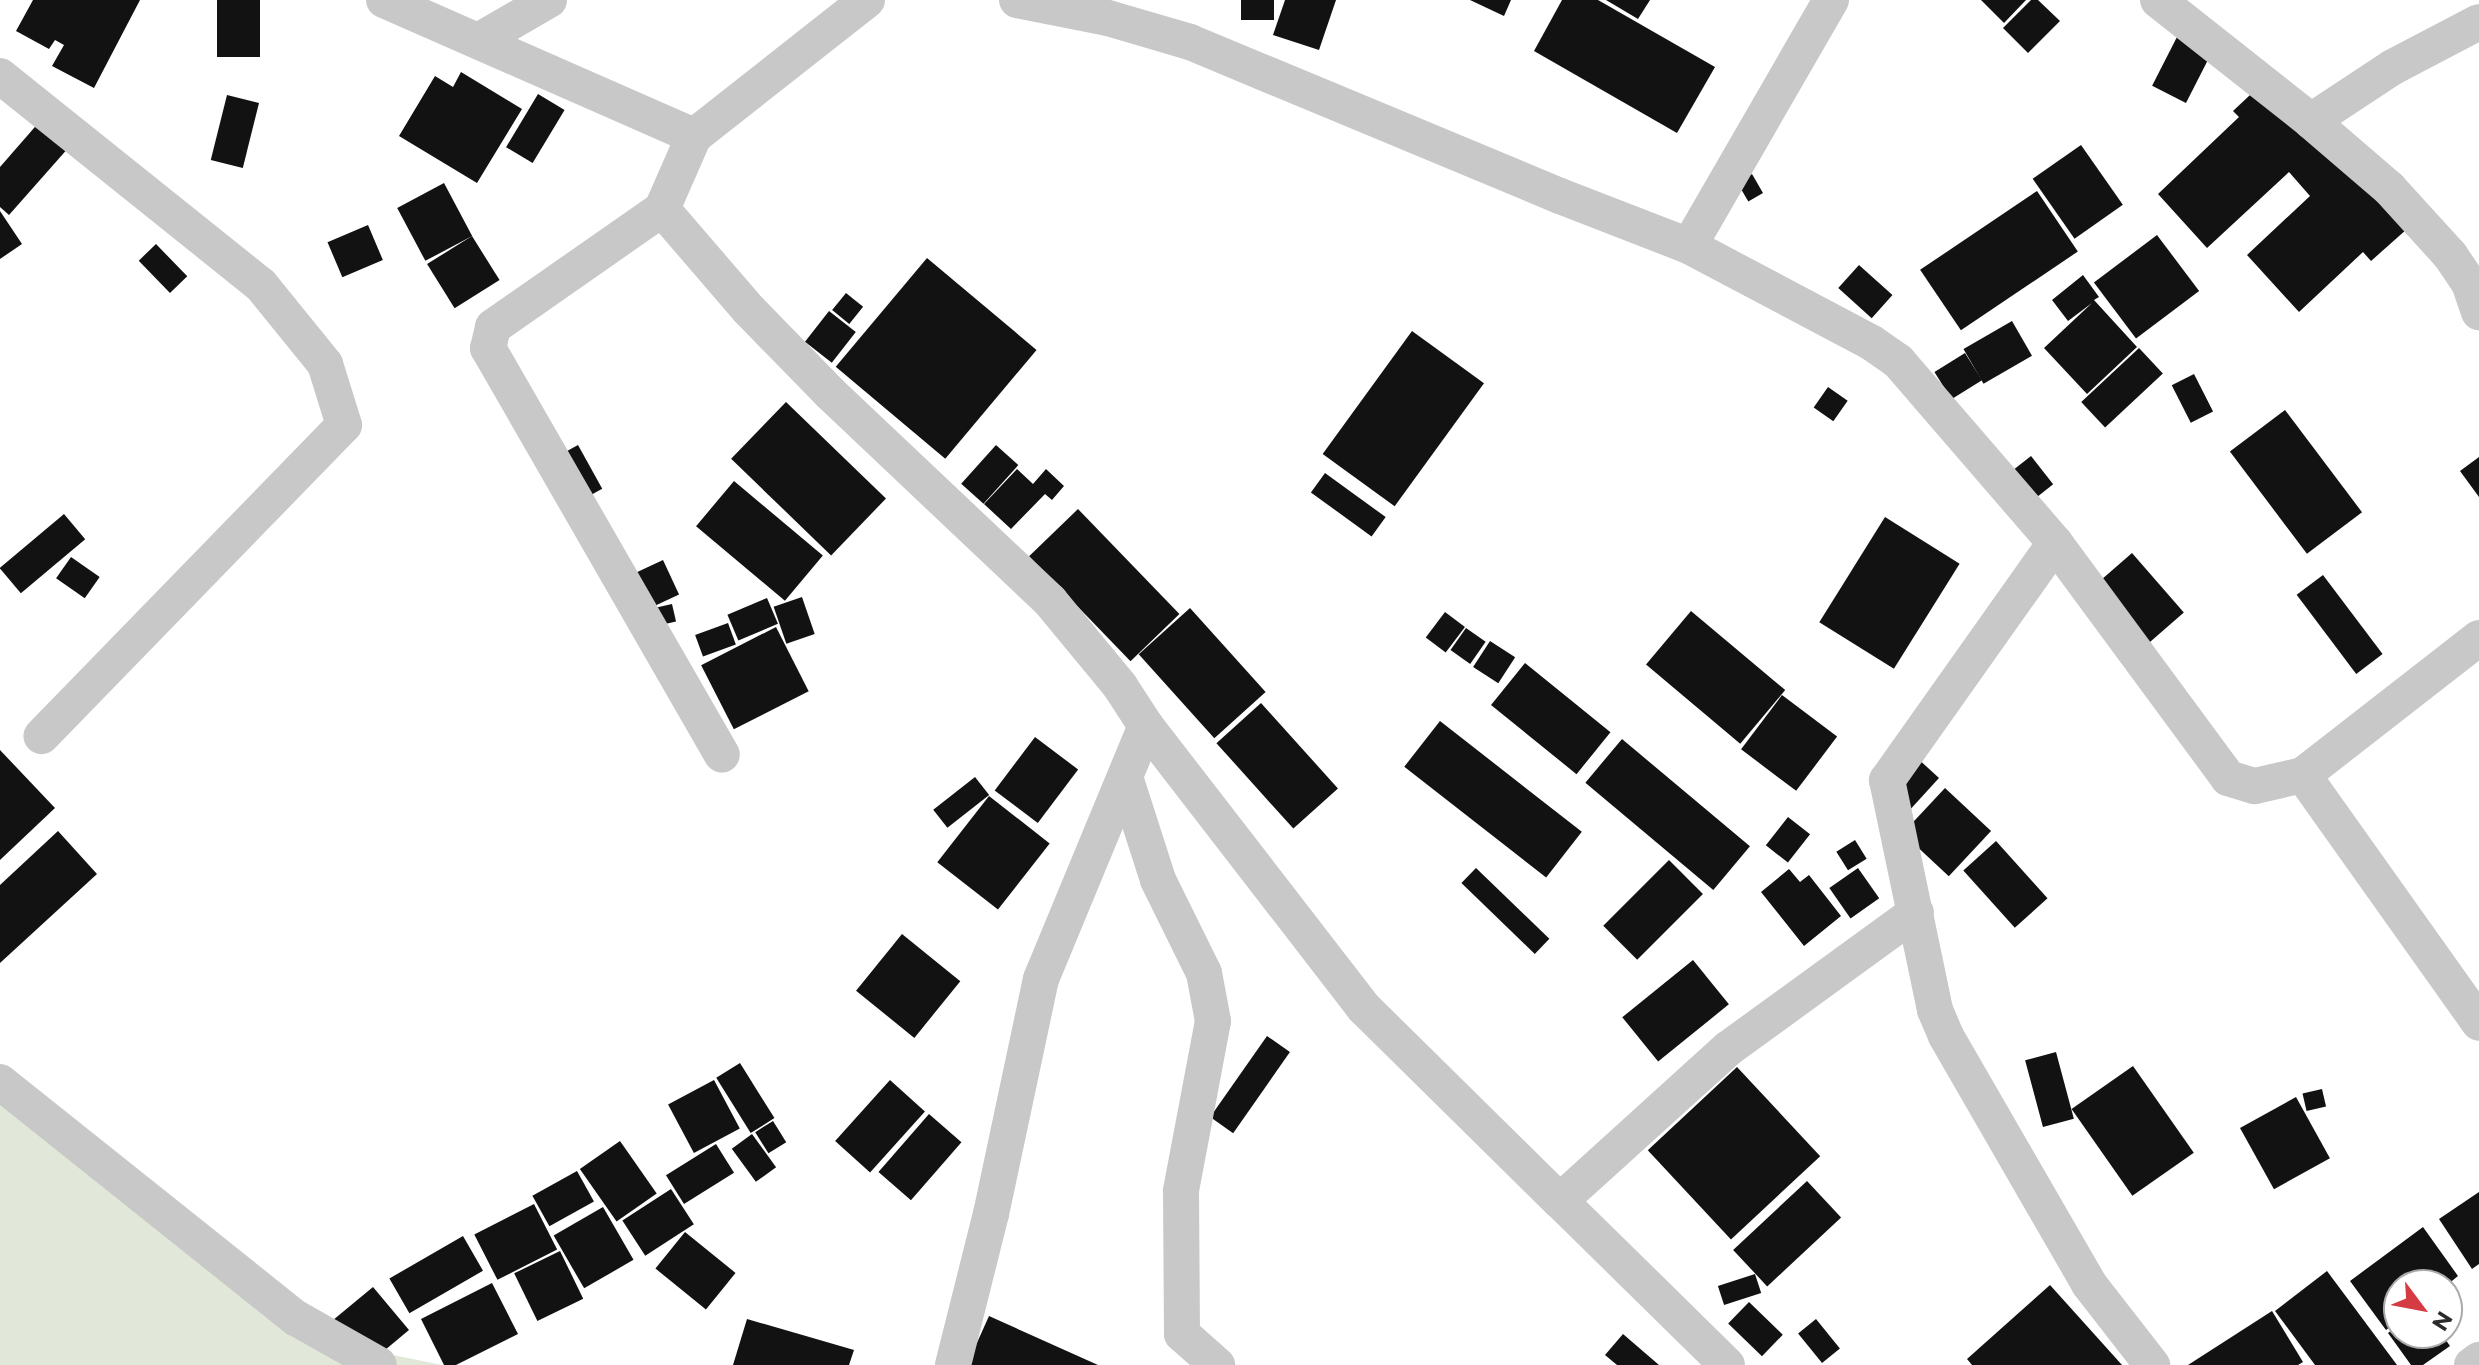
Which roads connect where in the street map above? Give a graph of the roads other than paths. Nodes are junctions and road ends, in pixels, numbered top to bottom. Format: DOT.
graph roads {
  1 [pos="384,0"];
  2 [pos="549,0"];
  3 [pos="867,0"];
  4 [pos="1017,0"];
  5 [pos="1831,0"];
  6 [pos="2158,0"];
  7 [pos="2479,22"];
  8 [pos="478,41"];
  9 [pos="0,76"];
  10 [pos="2311,121"];
  11 [pos="694,136"];
  12 [pos="662,209"];
  13 [pos="1689,246"];
  14 [pos="2479,312"];
  15 [pos="2055,543"];
  16 [pos="2479,638"];
  17 [pos="1146,726"];
  18 [pos="42,736"];
  19 [pos="722,755"];
  20 [pos="2303,775"];
  21 [pos="1125,777"];
  22 [pos="1916,912"];
  23 [pos="2479,1023"];
  24 [pos="0,1082"];
  25 [pos="1560,1201"];
  26 [pos="2479,1360"];
  27 [pos="379,1365"];
  28 [pos="953,1365"];
  29 [pos="1217,1365"];
  30 [pos="1727,1365"];
  31 [pos="2152,1365"];
  32 [pos="2472,1365"];
  1 -- 8 [label="street"];
  2 -- 8 [label="street"];
  3 -- 11 [label="street"];
  4 -- 13 [label="street"];
  5 -- 13 [label="street"];
  6 -- 10 [label="street"];
  7 -- 10 [label="street"];
  8 -- 11 [label="street"];
  9 -- 18 [label="street"];
  10 -- 14 [label="street"];
  11 -- 12 [label="street"];
  12 -- 17 [label="street"];
  12 -- 19 [label="street"];
  13 -- 15 [label="street"];
  15 -- 20 [label="street"];
  15 -- 22 [label="street"];
  16 -- 20 [label="street"];
  17 -- 21 [label="street"];
  17 -- 25 [label="street"];
  20 -- 23 [label="street"];
  21 -- 28 [label="street"];
  21 -- 29 [label="street"];
  22 -- 25 [label="street"];
  22 -- 31 [label="street"];
  24 -- 27 [label="street"];
  25 -- 30 [label="street"];
  26 -- 32 [label="street"];
}
